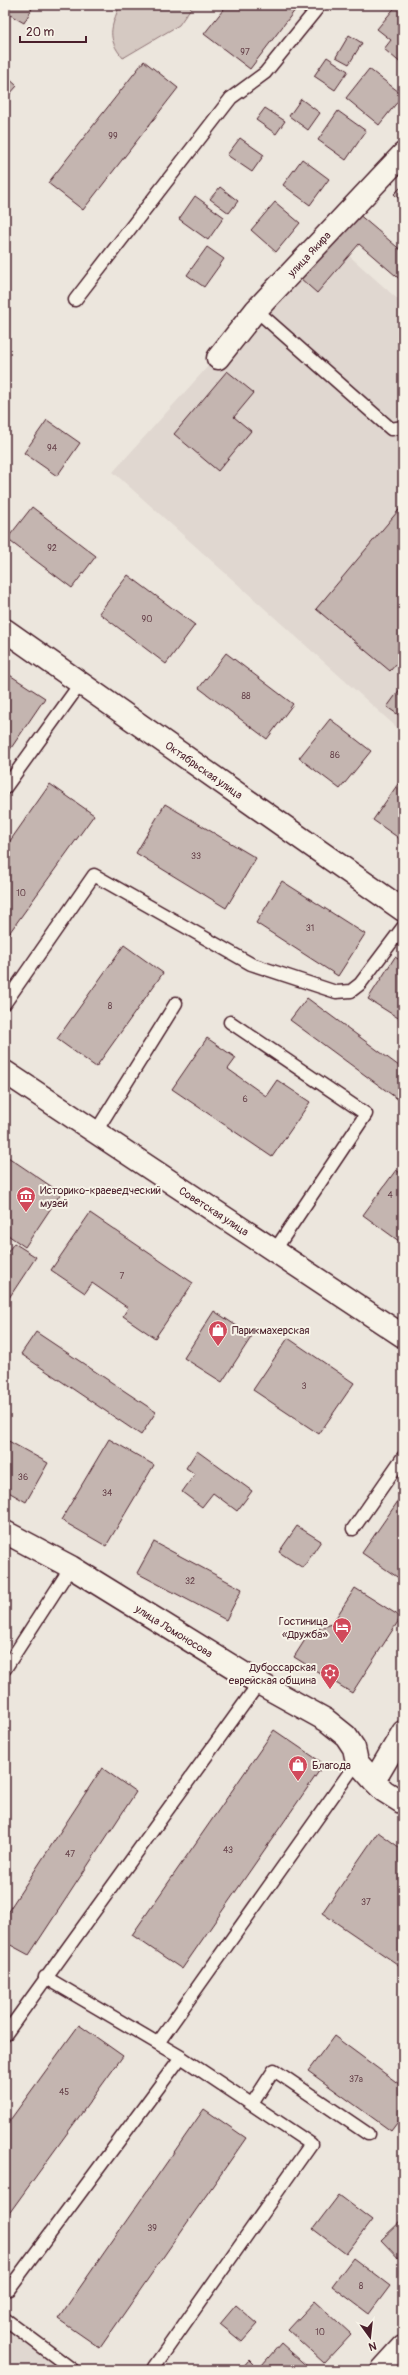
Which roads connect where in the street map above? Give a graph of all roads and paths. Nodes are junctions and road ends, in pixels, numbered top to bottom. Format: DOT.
graph roads {
  1 [pos="320,5"];
  2 [pos="403,154"];
  3 [pos="75,300"];
  4 [pos="256,310"];
  5 [pos="218,358"];
  6 [pos="403,427"];
  7 [pos="5,630"];
  8 [pos="80,684"];
  9 [pos="5,788"];
  10 [pos="403,910"];
  11 [pos="403,927"];
  12 [pos="5,1003"];
  13 [pos="176,1003"];
  14 [pos="230,1022"];
  15 [pos="5,1072"];
  16 [pos="95,1133"];
  17 [pos="275,1250"];
  18 [pos="403,1336"];
  19 [pos="403,1457"];
  20 [pos="352,1529"];
  21 [pos="5,1532"];
  22 [pos="71,1567"];
  23 [pos="5,1669"];
  24 [pos="259,1684"];
  25 [pos="403,1732"];
  26 [pos="357,1762"];
  27 [pos="374,1781"];
  28 [pos="403,1803"];
  29 [pos="45,1977"];
  30 [pos="5,2035"];
  31 [pos="158,2043"];
  32 [pos="181,2057"];
  33 [pos="252,2104"];
  34 [pos="368,2134"];
  35 [pos="9,2289"];
  36 [pos="5,2319"];
  37 [pos="403,2347"];
  38 [pos="154,2367"];
  39 [pos="73,2370"];
  40 [pos="382,2370"];
  1 -- 3 [label="lane"];
  2 -- 4 [label="street, улица Якира"];
  4 -- 5 [label="street, улица Якира"];
  4 -- 6 [label="lane"];
  7 -- 8 [label="street, Октябрьская улица"];
  8 -- 9 [label="lane"];
  8 -- 10 [label="street, Октябрьская улица"];
  11 -- 12 [label="lane"];
  13 -- 16 [label="lane"];
  14 -- 17 [label="lane"];
  15 -- 16 [label="street, Советская улица"];
  16 -- 17 [label="street, Советская улица"];
  17 -- 18 [label="street, Советская улица"];
  19 -- 20 [label="lane"];
  21 -- 22 [label="street, улица Ломоносова"];
  22 -- 23 [label="lane"];
  22 -- 24 [label="street, улица Ломоносова"];
  24 -- 26 [label="street, улица Ломоносова"];
  24 -- 29 [label="lane"];
  25 -- 27 [label="street"];
  26 -- 27 [label="street, улица Ломоносова"];
  26 -- 31 [label="lane"];
  27 -- 28 [label="street, улица Ломоносова"];
  29 -- 30 [label="lane"];
  29 -- 31 [label="lane"];
  31 -- 32 [label="lane"];
  32 -- 33 [label="lane"];
  32 -- 35 [label="lane"];
  33 -- 34 [label="lane"];
  33 -- 38 [label="lane"];
  36 -- 39 [label="lane"];
  37 -- 40 [label="street"];
}
